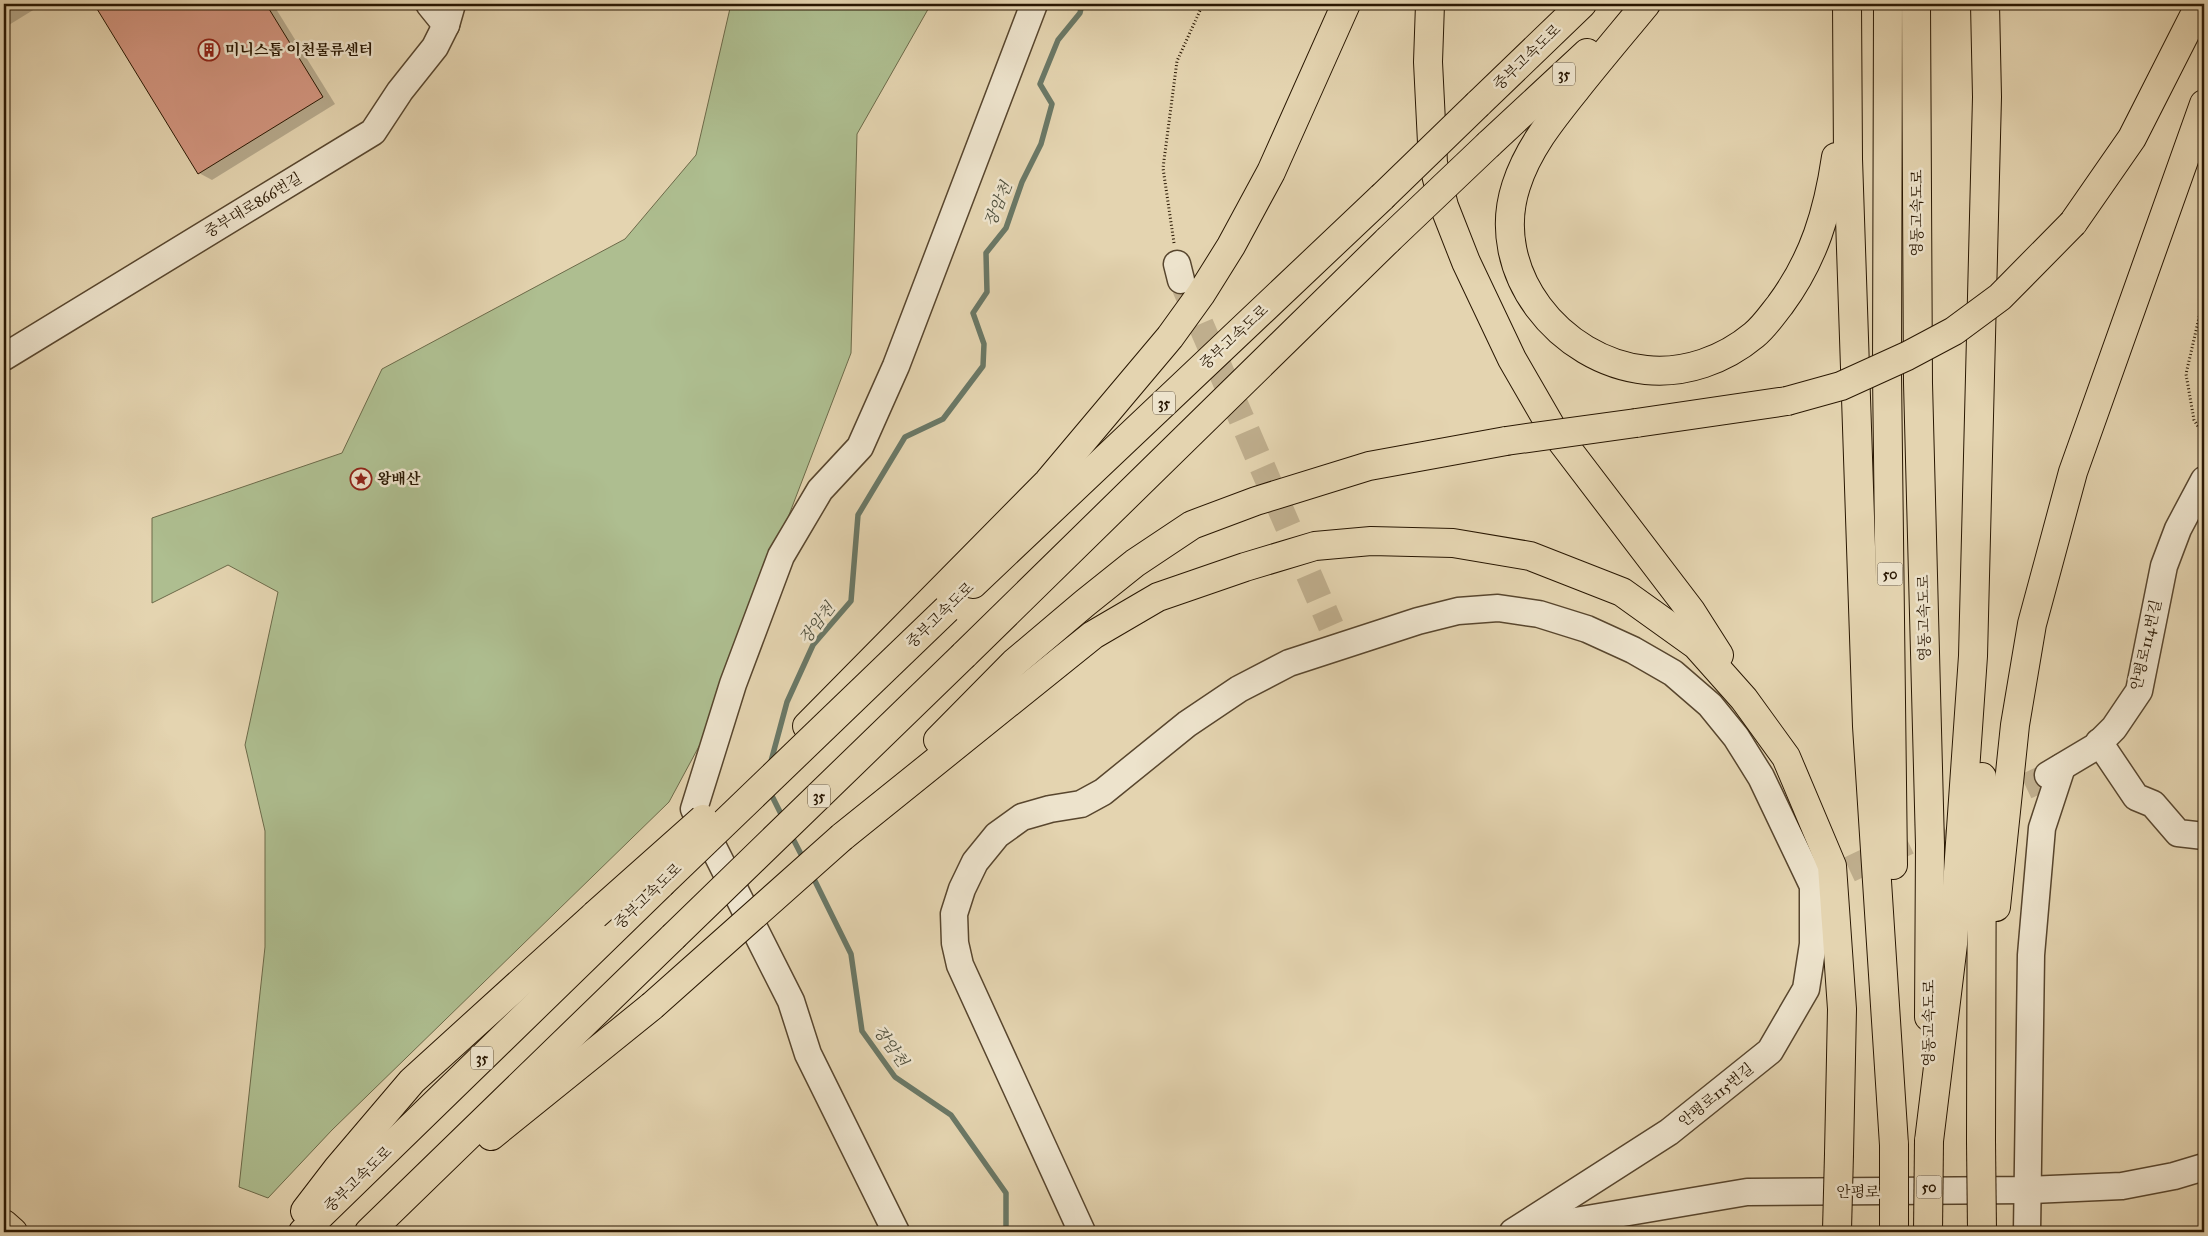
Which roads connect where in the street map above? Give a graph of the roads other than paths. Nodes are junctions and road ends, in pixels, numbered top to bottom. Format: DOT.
graph roads {
  1 [pos="429,4"];
  2 [pos="1034,4"];
  3 [pos="1346,4"];
  4 [pos="1430,4"];
  5 [pos="1582,4"];
  6 [pos="1639,4"];
  7 [pos="1646,4"];
  8 [pos="1847,4"];
  9 [pos="1888,4"];
  10 [pos="1916,4"];
  11 [pos="1985,4"];
  12 [pos="2000,4"];
  13 [pos="2200,4"];
  14 [pos="449,14"];
  15 [pos="1848,78"];
  16 [pos="2204,104"];
  17 [pos="4,357"];
  18 [pos="2204,480"];
  19 [pos="1760,721"];
  20 [pos="2100,742"];
  21 [pos="2204,836"];
  22 [pos="842,837"];
  23 [pos="1980,1045"];
  24 [pos="1929,1141"];
  25 [pos="1894,1145"];
  26 [pos="2202,1171"];
  27 [pos="2029,1190"];
  28 [pos="4,1224"];
  29 [pos="1837,1231"];
  30 [pos="13,1232"];
  31 [pos="288,1232"];
  32 [pos="303,1232"];
  33 [pos="369,1232"];
  34 [pos="381,1232"];
  35 [pos="896,1232"];
  36 [pos="1082,1232"];
  37 [pos="1513,1232"];
  38 [pos="1894,1232"];
  39 [pos="1928,1232"];
  40 [pos="1982,1232"];
  41 [pos="2027,1232"];
  1 -- 14 [label="street"];
  2 -- 35 [label="street"];
  3 -- 31 [label="main road, bridge"];
  4 -- 19 [label="main road"];
  5 -- 32 [label="main road, 중부고속도로 / 35, bridge"];
  6 -- 33 [label="main road, 35, bridge"];
  7 -- 15 [label="main road"];
  8 -- 15 [label="main road"];
  9 -- 25 [label="main road, 영동고속도로 / 50"];
  10 -- 24 [label="main road, 영동고속도로 / 50"];
  11 -- 24 [label="main road"];
  12 -- 23 [label="main road"];
  13 -- 22 [label="main road, bridge"];
  14 -- 17 [label="street, 중부대로866번길"];
  15 -- 25 [label="main road"];
  16 -- 23 [label="main road"];
  18 -- 20 [label="street, 안평로114번길"];
  19 -- 22 [label="main road"];
  19 -- 29 [label="main road, bridge"];
  20 -- 21 [label="street"];
  20 -- 27 [label="street, 안평로114번길"];
  22 -- 34 [label="main road, bridge"];
  23 -- 40 [label="main road, bridge"];
  24 -- 39 [label="main road, 영동고속도로 / 50, bridge"];
  25 -- 38 [label="main road, 영동고속도로 / 50, bridge"];
  26 -- 27 [label="street, 안평로"];
  27 -- 37 [label="street, 안평로"];
  27 -- 41 [label="street"];
  28 -- 30 [label="main road"];
  36 -- 37 [label="street, 안평로115번길"];
}
